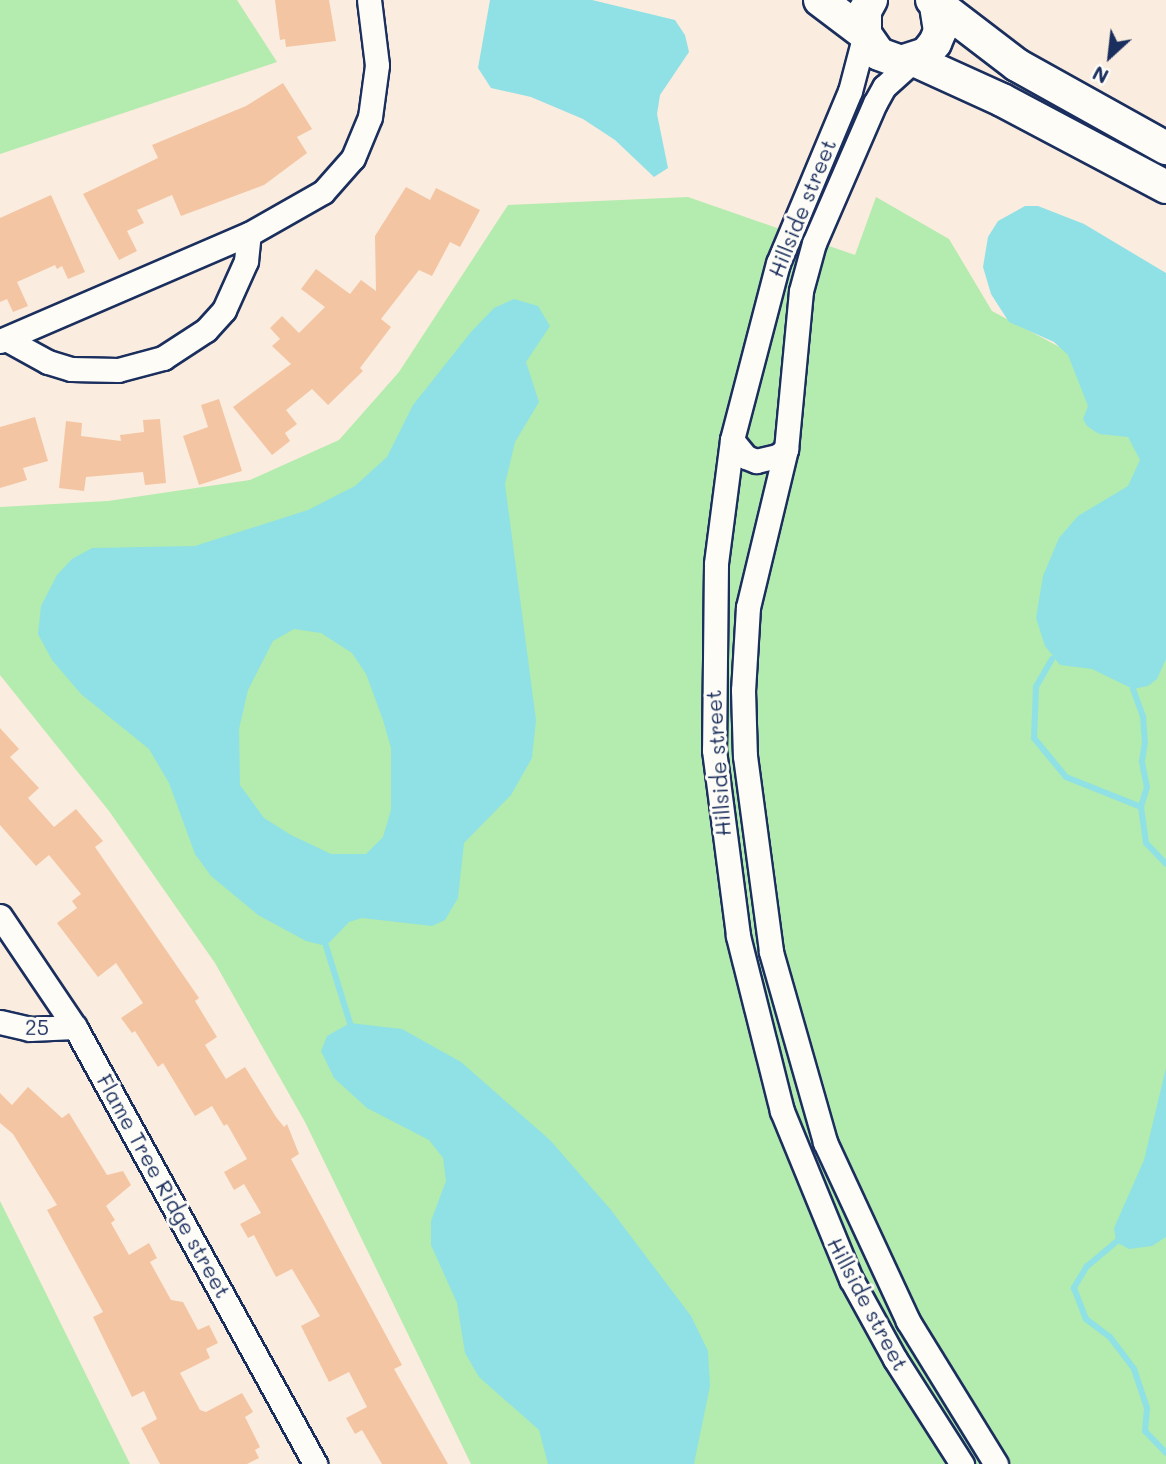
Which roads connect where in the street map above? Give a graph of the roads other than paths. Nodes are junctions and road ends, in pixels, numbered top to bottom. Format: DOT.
graph roads {
  1 [pos="369,0"];
  2 [pos="820,0"];
  3 [pos="871,0"];
  4 [pos="934,2"];
  5 [pos="865,34"];
  6 [pos="914,60"];
  7 [pos="1166,148"];
  8 [pos="1166,187"];
  9 [pos="249,234"];
  10 [pos="3,340"];
  11 [pos="732,440"];
  12 [pos="786,449"];
  13 [pos="0,916"];
  14 [pos="0,1022"];
  15 [pos="75,1027"];
  16 [pos="314,1464"];
  17 [pos="962,1464"];
  18 [pos="996,1464"];
  1 -- 9 [label="street"];
  2 -- 5 [label="street"];
  3 -- 5 [label="street"];
  4 -- 6 [label="street"];
  4 -- 7 [label="street"];
  5 -- 6 [label="street"];
  5 -- 11 [label="street, Hillside street"];
  6 -- 8 [label="street"];
  6 -- 12 [label="street, Hillside street"];
  9 -- 10 [label="street"];
  9 -- 10 [label="street"];
  11 -- 12 [label="street"];
  11 -- 17 [label="street, Hillside street"];
  12 -- 18 [label="street, Hillside street"];
  13 -- 15 [label="street, Flame Tree Ridge street"];
  14 -- 15 [label="street, 25"];
  15 -- 16 [label="street, Flame Tree Ridge street"];
}
